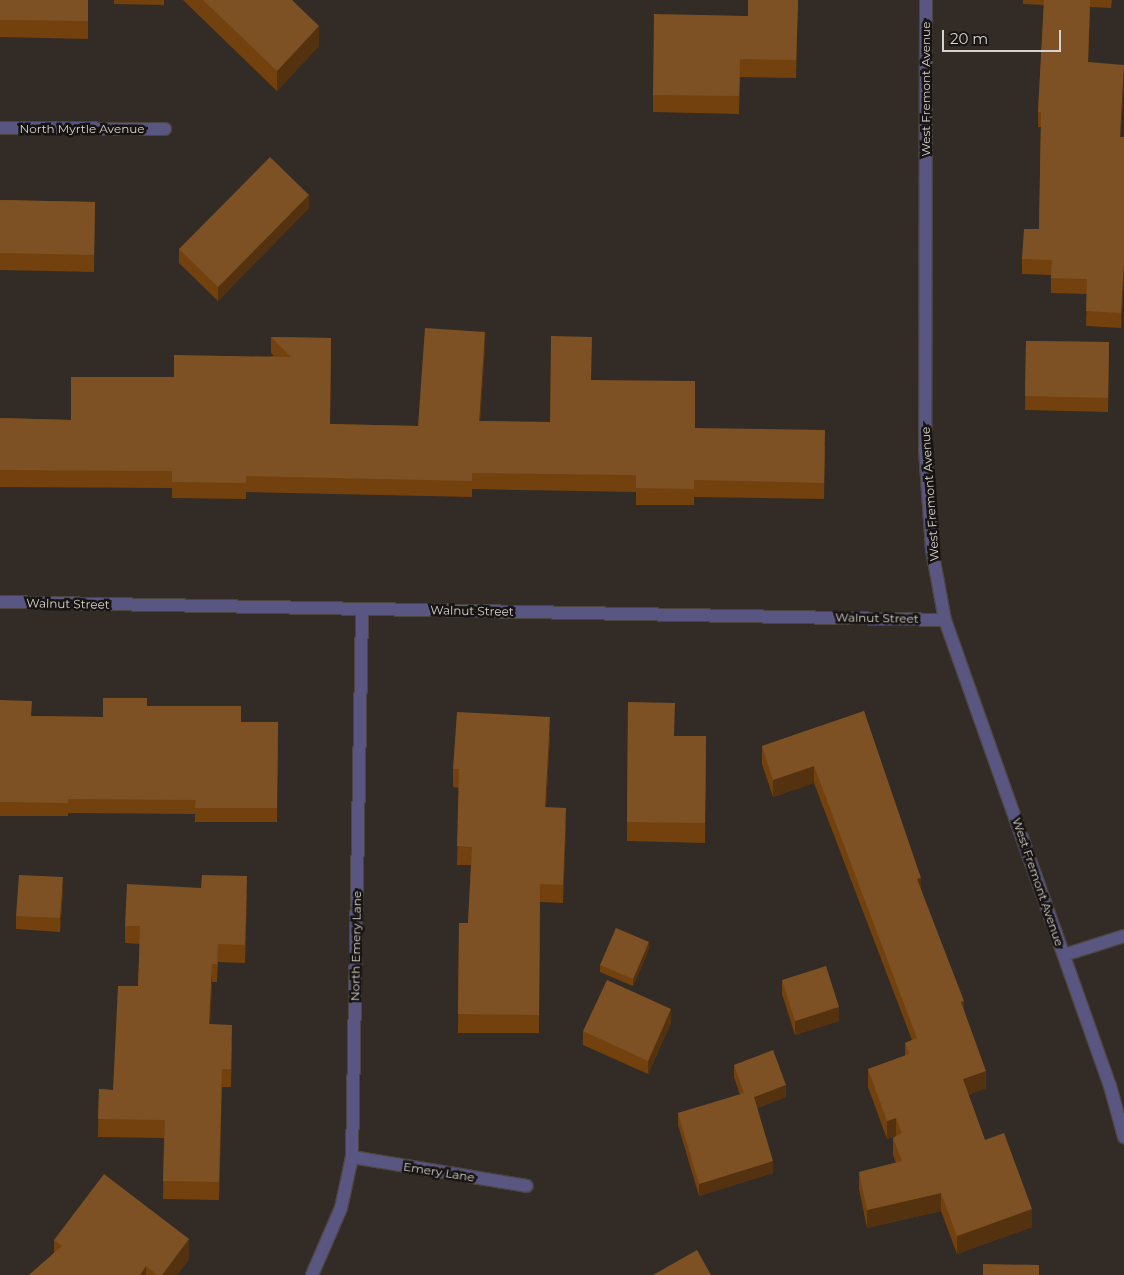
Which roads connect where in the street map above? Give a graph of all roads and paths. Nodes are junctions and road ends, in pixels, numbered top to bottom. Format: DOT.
graph roads {
  1 [pos="926,0"];
  2 [pos="0,128"];
  3 [pos="165,129"];
  4 [pos="0,602"];
  5 [pos="362,609"];
  6 [pos="945,620"];
  7 [pos="1124,936"];
  8 [pos="1064,955"];
  9 [pos="1124,1136"];
  10 [pos="352,1158"];
  11 [pos="527,1186"];
  12 [pos="312,1275"];
  1 -- 6 [label="street, West Fremont Avenue"];
  2 -- 3 [label="street, North Myrtle Avenue"];
  4 -- 5 [label="street, Walnut Street"];
  5 -- 6 [label="street, Walnut Street"];
  5 -- 10 [label="street, North Emery Lane"];
  6 -- 8 [label="street, West Fremont Avenue"];
  7 -- 8 [label="street"];
  8 -- 9 [label="street, West Fremont Avenue"];
  10 -- 11 [label="street, Emery Lane"];
  10 -- 12 [label="street, North Emery Lane"];
}
